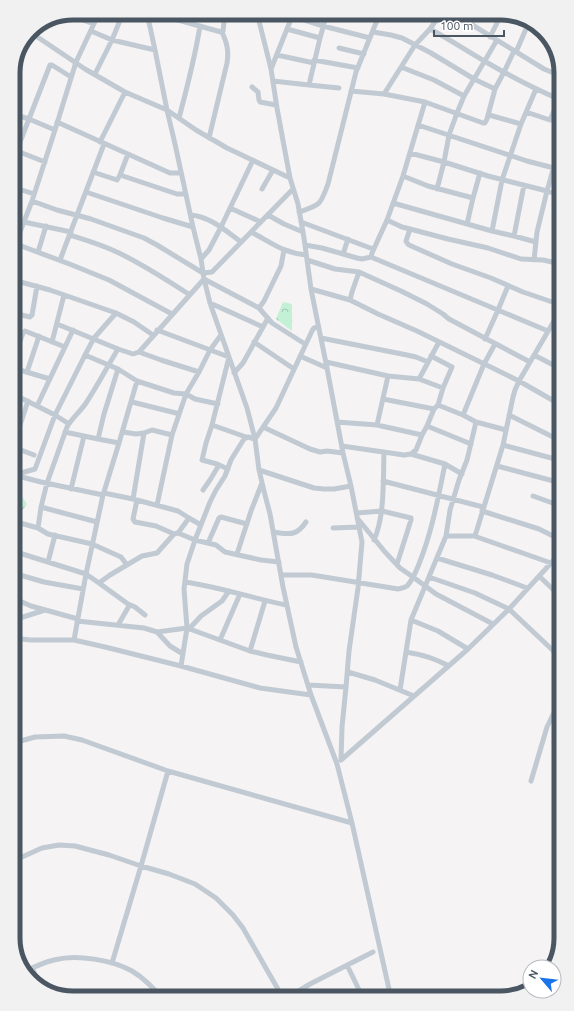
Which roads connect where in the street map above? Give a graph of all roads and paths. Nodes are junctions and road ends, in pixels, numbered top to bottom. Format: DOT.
graph roads {
  1 [pos="87,20"];
  2 [pos="96,20"];
  3 [pos="120,20"];
  4 [pos="150,20"];
  5 [pos="179,20"];
  6 [pos="224,20"];
  7 [pos="259,20"];
  8 [pos="291,20"];
  9 [pos="307,20"];
  10 [pos="325,20"];
  11 [pos="377,20"];
  12 [pos="436,20"];
  13 [pos="464,20"];
  14 [pos="498,20"];
  15 [pos="94,24"];
  16 [pos="200,26"];
  17 [pos="323,26"];
  18 [pos="526,27"];
  19 [pos="287,29"];
  20 [pos="430,30"];
  21 [pos="91,31"];
  22 [pos="222,32"];
  23 [pos="373,32"];
  24 [pos="36,36"];
  25 [pos="490,37"];
  26 [pos="320,38"];
  27 [pos="370,38"];
  28 [pos="112,40"];
  29 [pos="497,40"];
  30 [pos="415,45"];
  31 [pos="339,48"];
  32 [pos="156,50"];
  33 [pos="515,51"];
  34 [pos="364,54"];
  35 [pos="277,55"];
  36 [pos="314,61"];
  37 [pos="484,61"];
  38 [pos="76,62"];
  39 [pos="400,67"];
  40 [pos="358,68"];
  41 [pos="271,69"];
  42 [pos="504,72"];
  43 [pos="554,73"];
  44 [pos="95,74"];
  45 [pos="71,77"];
  46 [pos="474,79"];
  47 [pos="273,81"];
  48 [pos="309,85"];
  49 [pos="252,87"];
  50 [pos="339,88"];
  51 [pos="495,89"];
  52 [pos="536,89"];
  53 [pos="351,91"];
  54 [pos="125,92"];
  55 [pos="384,94"];
  56 [pos="464,96"];
  57 [pos="554,97"];
  58 [pos="425,102"];
  59 [pos="276,105"];
  60 [pos="167,110"];
  61 [pos="526,112"];
  62 [pos="554,112"];
  63 [pos="456,113"];
  64 [pos="488,115"];
  65 [pos="20,116"];
  66 [pos="179,118"];
  67 [pos="29,119"];
  68 [pos="57,122"];
  69 [pos="521,124"];
  70 [pos="418,125"];
  71 [pos="55,130"];
  72 [pos="449,135"];
  73 [pos="209,138"];
  74 [pos="20,143"];
  75 [pos="102,143"];
  76 [pos="20,152"];
  77 [pos="410,153"];
  78 [pos="128,154"];
  79 [pos="510,155"];
  80 [pos="253,160"];
  81 [pos="45,162"];
  82 [pos="444,162"];
  83 [pos="554,168"];
  84 [pos="273,170"];
  85 [pos="93,172"];
  86 [pos="182,173"];
  87 [pos="480,174"];
  88 [pos="120,175"];
  89 [pos="403,176"];
  90 [pos="290,178"];
  91 [pos="502,180"];
  92 [pos="524,185"];
  93 [pos="20,189"];
  94 [pos="262,189"];
  95 [pos="294,189"];
  96 [pos="437,189"];
  97 [pos="547,191"];
  98 [pos="86,192"];
  99 [pos="554,193"];
  100 [pos="34,194"];
  101 [pos="186,194"];
  102 [pos="472,198"];
  103 [pos="32,201"];
  104 [pos="393,203"];
  105 [pos="230,208"];
  106 [pos="299,212"];
  107 [pos="77,215"];
  108 [pos="191,215"];
  109 [pos="268,215"];
  110 [pos="386,220"];
  111 [pos="24,222"];
  112 [pos="261,222"];
  113 [pos="301,222"];
  114 [pos="467,224"];
  115 [pos="46,226"];
  116 [pos="193,227"];
  117 [pos="221,227"];
  118 [pos="21,229"];
  119 [pos="410,229"];
  120 [pos="20,232"];
  121 [pos="251,232"];
  122 [pos="303,232"];
  123 [pos="492,232"];
  124 [pos="70,234"];
  125 [pos="514,236"];
  126 [pos="348,239"];
  127 [pos="241,242"];
  128 [pos="536,242"];
  129 [pos="20,245"];
  130 [pos="305,245"];
  131 [pos="373,249"];
  132 [pos="284,250"];
  133 [pos="38,252"];
  134 [pos="306,254"];
  135 [pos="343,254"];
  136 [pos="371,257"];
  137 [pos="201,259"];
  138 [pos="60,260"];
  139 [pos="307,260"];
  140 [pos="534,260"];
  141 [pos="554,262"];
  142 [pos="359,272"];
  143 [pos="203,276"];
  144 [pos="20,282"];
  145 [pos="37,286"];
  146 [pos="508,286"];
  147 [pos="311,289"];
  148 [pos="64,295"];
  149 [pos="190,295"];
  150 [pos="350,300"];
  151 [pos="210,303"];
  152 [pos="554,303"];
  153 [pos="259,308"];
  154 [pos="498,310"];
  155 [pos="116,313"];
  156 [pos="172,314"];
  157 [pos="20,315"];
  158 [pos="268,318"];
  159 [pos="554,322"];
  160 [pos="57,324"];
  161 [pos="263,327"];
  162 [pos="318,327"];
  163 [pos="550,329"];
  164 [pos="73,330"];
  165 [pos="157,330"];
  166 [pos="554,330"];
  167 [pos="153,335"];
  168 [pos="222,335"];
  169 [pos="39,336"];
  170 [pos="94,338"];
  171 [pos="321,338"];
  172 [pos="485,338"];
  173 [pos="52,342"];
  174 [pos="254,342"];
  175 [pos="439,342"];
  176 [pos="20,343"];
  177 [pos="306,344"];
  178 [pos="496,344"];
  179 [pos="65,347"];
  180 [pos="118,349"];
  181 [pos="210,350"];
  182 [pos="139,352"];
  183 [pos="84,355"];
  184 [pos="534,355"];
  185 [pos="300,356"];
  186 [pos="431,356"];
  187 [pos="229,357"];
  188 [pos="428,362"];
  189 [pos="530,362"];
  190 [pos="484,364"];
  191 [pos="108,365"];
  192 [pos="327,365"];
  193 [pos="554,365"];
  194 [pos="294,369"];
  195 [pos="20,370"];
  196 [pos="118,370"];
  197 [pos="27,372"];
  198 [pos="199,372"];
  199 [pos="234,374"];
  200 [pos="388,376"];
  201 [pos="50,379"];
  202 [pos="419,380"];
  203 [pos="137,381"];
  204 [pos="519,381"];
  205 [pos="444,388"];
  206 [pos="186,394"];
  207 [pos="20,397"];
  208 [pos="383,399"];
  209 [pos="28,401"];
  210 [pos="554,401"];
  211 [pos="132,402"];
  212 [pos="218,404"];
  213 [pos="37,406"];
  214 [pos="436,407"];
  215 [pos="179,413"];
  216 [pos="55,415"];
  217 [pos="462,415"];
  218 [pos="510,415"];
  219 [pos="337,422"];
  220 [pos="476,422"];
  221 [pos="69,424"];
  222 [pos="212,425"];
  223 [pos="377,425"];
  224 [pos="20,426"];
  225 [pos="427,426"];
  226 [pos="263,427"];
  227 [pos="506,430"];
  228 [pos="65,432"];
  229 [pos="123,432"];
  230 [pos="144,433"];
  231 [pos="422,434"];
  232 [pos="172,435"];
  233 [pos="84,436"];
  234 [pos="246,437"];
  235 [pos="554,437"];
  236 [pos="98,439"];
  237 [pos="255,439"];
  238 [pos="119,442"];
  239 [pos="471,444"];
  240 [pos="503,445"];
  241 [pos="342,446"];
  242 [pos="20,450"];
  243 [pos="384,452"];
  244 [pos="343,453"];
  245 [pos="411,454"];
  246 [pos="34,455"];
  247 [pos="554,459"];
  248 [pos="445,464"];
  249 [pos="219,465"];
  250 [pos="497,466"];
  251 [pos="228,469"];
  252 [pos="259,470"];
  253 [pos="20,473"];
  254 [pos="462,474"];
  255 [pos="20,476"];
  256 [pos="554,481"];
  257 [pos="383,482"];
  258 [pos="47,483"];
  259 [pos="262,483"];
  260 [pos="351,486"];
  261 [pos="71,489"];
  262 [pos="203,490"];
  263 [pos="103,494"];
  264 [pos="439,496"];
  265 [pos="533,496"];
  266 [pos="135,499"];
  267 [pos="453,499"];
  268 [pos="554,504"];
  269 [pos="157,505"];
  270 [pos="41,507"];
  271 [pos="483,509"];
  272 [pos="382,511"];
  273 [pos="357,516"];
  274 [pos="189,518"];
  275 [pos="97,522"];
  276 [pos="306,522"];
  277 [pos="20,523"];
  278 [pos="247,524"];
  279 [pos="201,525"];
  280 [pos="359,527"];
  281 [pos="38,528"];
  282 [pos="333,528"];
  283 [pos="273,532"];
  284 [pos="176,533"];
  285 [pos="55,535"];
  286 [pos="446,536"];
  287 [pos="475,536"];
  288 [pos="554,536"];
  289 [pos="195,540"];
  290 [pos="374,540"];
  291 [pos="208,543"];
  292 [pos="92,544"];
  293 [pos="20,553"];
  294 [pos="237,554"];
  295 [pos="437,558"];
  296 [pos="554,560"];
  297 [pos="48,562"];
  298 [pos="279,562"];
  299 [pos="551,563"];
  300 [pos="397,564"];
  301 [pos="127,565"];
  302 [pos="86,574"];
  303 [pos="20,575"];
  304 [pos="281,575"];
  305 [pos="539,576"];
  306 [pos="429,577"];
  307 [pos="413,578"];
  308 [pos="185,582"];
  309 [pos="358,582"];
  310 [pos="99,583"];
  311 [pos="425,586"];
  312 [pos="527,588"];
  313 [pos="83,589"];
  314 [pos="554,590"];
  315 [pos="229,591"];
  316 [pos="240,594"];
  317 [pos="20,601"];
  318 [pos="265,601"];
  319 [pos="128,604"];
  320 [pos="286,605"];
  321 [pos="509,609"];
  322 [pos="46,610"];
  323 [pos="145,615"];
  324 [pos="20,618"];
  325 [pos="77,620"];
  326 [pos="411,620"];
  327 [pos="493,624"];
  328 [pos="118,625"];
  329 [pos="188,629"];
  330 [pos="157,632"];
  331 [pos="20,639"];
  332 [pos="74,640"];
  333 [pos="220,640"];
  334 [pos="468,648"];
  335 [pos="250,651"];
  336 [pos="554,651"];
  337 [pos="406,652"];
  338 [pos="183,654"];
  339 [pos="301,662"];
  340 [pos="181,666"];
  341 [pos="449,666"];
  342 [pos="348,672"];
  343 [pos="308,685"];
  344 [pos="346,687"];
  345 [pos="400,690"];
  346 [pos="311,695"];
  347 [pos="414,696"];
  348 [pos="554,712"];
  349 [pos="20,741"];
  350 [pos="339,762"];
  351 [pos="168,771"];
  352 [pos="532,781"];
  353 [pos="352,823"];
  354 [pos="20,858"];
  355 [pos="141,866"];
  356 [pos="373,952"];
  357 [pos="112,962"];
  358 [pos="347,965"];
  359 [pos="30,969"];
  360 [pos="156,991"];
  361 [pos="279,991"];
  362 [pos="298,991"];
  363 [pos="360,991"];
  364 [pos="389,991"];
  1 -- 15 [label="street"];
  2 -- 15 [label="street"];
  3 -- 28 [label="street"];
  4 -- 32 [label="street"];
  5 -- 16 [label="street"];
  6 -- 22 [label="street"];
  7 -- 41 [label="street"];
  8 -- 19 [label="street"];
  9 -- 17 [label="street"];
  10 -- 17 [label="street"];
  11 -- 23 [label="street"];
  12 -- 20 [label="street"];
  13 -- 25 [label="street"];
  14 -- 25 [label="street"];
  15 -- 21 [label="street"];
  16 -- 22 [label="street"];
  16 -- 66 [label="street"];
  17 -- 26 [label="street"];
  17 -- 27 [label="street"];
  18 -- 33 [label="street"];
  19 -- 26 [label="street"];
  19 -- 35 [label="street"];
  20 -- 30 [label="street"];
  20 -- 37 [label="street"];
  21 -- 28 [label="street"];
  21 -- 38 [label="street"];
  22 -- 73 [label="street"];
  23 -- 27 [label="street"];
  23 -- 30 [label="street"];
  24 -- 38 [label="street"];
  25 -- 29 [label="street"];
  26 -- 36 [label="street"];
  27 -- 34 [label="street"];
  28 -- 32 [label="street"];
  28 -- 44 [label="street"];
  29 -- 33 [label="street"];
  29 -- 37 [label="street"];
  30 -- 39 [label="street"];
  30 -- 46 [label="street"];
  31 -- 34 [label="street"];
  32 -- 60 [label="street"];
  33 -- 42 [label="street"];
  33 -- 43 [label="street"];
  34 -- 40 [label="street"];
  35 -- 36 [label="street"];
  35 -- 41 [label="street"];
  36 -- 40 [label="street"];
  36 -- 48 [label="street"];
  37 -- 42 [label="street"];
  37 -- 46 [label="street"];
  38 -- 44 [label="street"];
  38 -- 45 [label="street"];
  39 -- 55 [label="street"];
  39 -- 56 [label="street"];
  40 -- 53 [label="street"];
  41 -- 47 [label="street"];
  42 -- 51 [label="street"];
  42 -- 52 [label="street"];
  44 -- 54 [label="street"];
  45 -- 67 [label="street"];
  45 -- 68 [label="street"];
  46 -- 51 [label="street"];
  46 -- 56 [label="street"];
  47 -- 48 [label="street"];
  47 -- 59 [label="street"];
  48 -- 50 [label="street"];
  49 -- 59 [label="street"];
  51 -- 64 [label="street"];
  52 -- 57 [label="street"];
  52 -- 61 [label="street"];
  53 -- 55 [label="street"];
  53 -- 106 [label="street"];
  54 -- 60 [label="street"];
  54 -- 75 [label="street"];
  55 -- 58 [label="street"];
  56 -- 63 [label="street"];
  58 -- 63 [label="street"];
  58 -- 70 [label="street"];
  59 -- 90 [label="street"];
  60 -- 66 [label="street"];
  60 -- 86 [label="street"];
  61 -- 62 [label="street"];
  61 -- 69 [label="street"];
  63 -- 64 [label="street"];
  63 -- 72 [label="street"];
  64 -- 69 [label="street"];
  65 -- 67 [label="street"];
  66 -- 73 [label="street"];
  67 -- 71 [label="street"];
  67 -- 74 [label="street"];
  68 -- 71 [label="street"];
  68 -- 75 [label="street"];
  69 -- 79 [label="street"];
  70 -- 72 [label="street"];
  70 -- 77 [label="street"];
  71 -- 81 [label="street"];
  72 -- 79 [label="street"];
  72 -- 82 [label="street"];
  73 -- 80 [label="street"];
  75 -- 78 [label="street"];
  75 -- 85 [label="street"];
  76 -- 81 [label="street"];
  77 -- 82 [label="street"];
  77 -- 89 [label="street"];
  78 -- 86 [label="street"];
  78 -- 88 [label="street"];
  79 -- 83 [label="street"];
  79 -- 91 [label="street"];
  80 -- 84 [label="street"];
  80 -- 105 [label="street"];
  81 -- 100 [label="street"];
  82 -- 87 [label="street"];
  82 -- 96 [label="street"];
  83 -- 97 [label="street"];
  84 -- 90 [label="street"];
  84 -- 94 [label="street"];
  85 -- 88 [label="street"];
  85 -- 98 [label="street"];
  86 -- 101 [label="street"];
  87 -- 91 [label="street"];
  87 -- 102 [label="street"];
  88 -- 101 [label="street"];
  89 -- 96 [label="street"];
  89 -- 104 [label="street"];
  90 -- 95 [label="street"];
  91 -- 92 [label="street"];
  91 -- 123 [label="street"];
  92 -- 97 [label="street"];
  92 -- 125 [label="street"];
  93 -- 100 [label="street"];
  95 -- 106 [label="street"];
  95 -- 109 [label="street"];
  96 -- 102 [label="street"];
  97 -- 99 [label="street"];
  97 -- 128 [label="street"];
  98 -- 107 [label="street"];
  98 -- 116 [label="street"];
  100 -- 103 [label="street"];
  101 -- 108 [label="street"];
  102 -- 114 [label="street"];
  103 -- 107 [label="street"];
  103 -- 111 [label="street"];
  104 -- 110 [label="street"];
  104 -- 114 [label="street"];
  105 -- 112 [label="street"];
  105 -- 117 [label="street"];
  106 -- 113 [label="street"];
  107 -- 124 [label="street"];
  107 -- 143 [label="street"];
  108 -- 116 [label="street"];
  108 -- 117 [label="street"];
  109 -- 112 [label="street"];
  109 -- 122 [label="street"];
  110 -- 119 [label="street"];
  110 -- 131 [label="street"];
  111 -- 115 [label="street"];
  111 -- 118 [label="street"];
  112 -- 121 [label="street"];
  113 -- 122 [label="street"];
  113 -- 126 [label="street"];
  114 -- 123 [label="street"];
  115 -- 124 [label="street"];
  115 -- 133 [label="street"];
  116 -- 137 [label="street"];
  117 -- 127 [label="street"];
  117 -- 137 [label="street"];
  118 -- 120 [label="street"];
  119 -- 140 [label="street"];
  119 -- 146 [label="street"];
  121 -- 127 [label="street"];
  121 -- 132 [label="street"];
  122 -- 130 [label="street"];
  123 -- 125 [label="street"];
  124 -- 138 [label="street"];
  124 -- 149 [label="street"];
  125 -- 128 [label="street"];
  126 -- 131 [label="street"];
  126 -- 135 [label="street"];
  127 -- 143 [label="street"];
  128 -- 140 [label="street"];
  129 -- 133 [label="street"];
  130 -- 134 [label="street"];
  130 -- 135 [label="street"];
  131 -- 136 [label="street"];
  132 -- 134 [label="street"];
  132 -- 153 [label="street"];
  133 -- 138 [label="street"];
  134 -- 139 [label="street"];
  135 -- 136 [label="street"];
  136 -- 154 [label="street"];
  137 -- 143 [label="street"];
  138 -- 156 [label="street"];
  139 -- 142 [label="street"];
  139 -- 147 [label="street"];
  140 -- 141 [label="street"];
  142 -- 150 [label="street"];
  142 -- 172 [label="street"];
  143 -- 149 [label="street"];
  143 -- 151 [label="street"];
  143 -- 153 [label="street"];
  144 -- 145 [label="street"];
  145 -- 148 [label="street"];
  145 -- 157 [label="street"];
  146 -- 152 [label="street"];
  146 -- 154 [label="street"];
  147 -- 150 [label="street"];
  147 -- 162 [label="street"];
  148 -- 155 [label="street"];
  148 -- 160 [label="street"];
  149 -- 156 [label="street"];
  150 -- 175 [label="street"];
  151 -- 161 [label="street"];
  151 -- 168 [label="street"];
  153 -- 158 [label="street"];
  154 -- 163 [label="street"];
  154 -- 172 [label="street"];
  155 -- 167 [label="street"];
  155 -- 170 [label="street"];
  156 -- 165 [label="street"];
  158 -- 161 [label="street"];
  158 -- 177 [label="street"];
  159 -- 163 [label="street"];
  160 -- 164 [label="street"];
  160 -- 173 [label="street"];
  161 -- 174 [label="street"];
  162 -- 171 [label="street"];
  162 -- 177 [label="street"];
  163 -- 166 [label="street"];
  163 -- 184 [label="street"];
  164 -- 170 [label="street"];
  164 -- 179 [label="street"];
  165 -- 167 [label="street"];
  165 -- 181 [label="street"];
  167 -- 182 [label="street"];
  168 -- 181 [label="street"];
  168 -- 187 [label="street"];
  169 -- 173 [label="street"];
  169 -- 176 [label="street"];
  169 -- 197 [label="street"];
  170 -- 180 [label="street"];
  170 -- 183 [label="street"];
  171 -- 188 [label="street"];
  171 -- 192 [label="street"];
  172 -- 178 [label="street"];
  173 -- 179 [label="street"];
  174 -- 194 [label="street"];
  174 -- 199 [label="street"];
  175 -- 186 [label="street"];
  175 -- 190 [label="street"];
  177 -- 185 [label="street"];
  178 -- 189 [label="street"];
  178 -- 190 [label="street"];
  179 -- 201 [label="street"];
  180 -- 182 [label="street"];
  180 -- 191 [label="street"];
  181 -- 187 [label="street"];
  181 -- 198 [label="street"];
  182 -- 198 [label="street"];
  183 -- 191 [label="street"];
  183 -- 216 [label="street"];
  184 -- 189 [label="street"];
  184 -- 193 [label="street"];
  185 -- 192 [label="street"];
  185 -- 194 [label="street"];
  186 -- 188 [label="street"];
  186 -- 205 [label="street"];
  187 -- 199 [label="street"];
  187 -- 212 [label="street"];
  188 -- 202 [label="street"];
  189 -- 204 [label="street"];
  190 -- 204 [label="street"];
  190 -- 217 [label="street"];
  191 -- 196 [label="street"];
  191 -- 221 [label="street"];
  192 -- 200 [label="street"];
  192 -- 219 [label="street"];
  194 -- 226 [label="street"];
  195 -- 197 [label="street"];
  196 -- 203 [label="street"];
  196 -- 236 [label="street"];
  197 -- 201 [label="street"];
  198 -- 206 [label="street"];
  199 -- 237 [label="street"];
  200 -- 202 [label="street"];
  200 -- 208 [label="street"];
  201 -- 213 [label="street"];
  202 -- 205 [label="street"];
  203 -- 206 [label="street"];
  203 -- 211 [label="street"];
  204 -- 210 [label="street"];
  204 -- 218 [label="street"];
  205 -- 214 [label="street"];
  206 -- 212 [label="street"];
  206 -- 215 [label="street"];
  207 -- 209 [label="street"];
  208 -- 214 [label="street"];
  208 -- 223 [label="street"];
  209 -- 213 [label="street"];
  209 -- 224 [label="street"];
  211 -- 215 [label="street"];
  211 -- 229 [label="street"];
  212 -- 222 [label="street"];
  213 -- 216 [label="street"];
  214 -- 217 [label="street"];
  214 -- 225 [label="street"];
  215 -- 232 [label="street"];
  216 -- 221 [label="street"];
  216 -- 253 [label="street"];
  217 -- 220 [label="street"];
  218 -- 227 [label="street"];
  218 -- 235 [label="street"];
  219 -- 223 [label="street"];
  219 -- 241 [label="street"];
  220 -- 227 [label="street"];
  220 -- 239 [label="street"];
  221 -- 228 [label="street"];
  222 -- 234 [label="street"];
  222 -- 249 [label="street"];
  223 -- 231 [label="street"];
  225 -- 231 [label="street"];
  225 -- 239 [label="street"];
  226 -- 237 [label="street"];
  226 -- 244 [label="street"];
  227 -- 240 [label="street"];
  228 -- 233 [label="street"];
  228 -- 258 [label="street"];
  229 -- 230 [label="street"];
  229 -- 238 [label="street"];
  230 -- 232 [label="street"];
  230 -- 266 [label="street"];
  231 -- 245 [label="street"];
  232 -- 269 [label="street"];
  233 -- 236 [label="street"];
  233 -- 261 [label="street"];
  234 -- 237 [label="street"];
  234 -- 251 [label="street"];
  236 -- 238 [label="street"];
  237 -- 252 [label="street"];
  238 -- 263 [label="street"];
  239 -- 254 [label="street"];
  240 -- 247 [label="street"];
  240 -- 250 [label="street"];
  241 -- 243 [label="street"];
  241 -- 244 [label="street"];
  242 -- 246 [label="street"];
  243 -- 245 [label="street"];
  243 -- 257 [label="street"];
  244 -- 260 [label="street"];
  245 -- 248 [label="street"];
  248 -- 254 [label="street"];
  248 -- 264 [label="street"];
  249 -- 251 [label="street"];
  249 -- 262 [label="street"];
  250 -- 256 [label="street"];
  250 -- 271 [label="street"];
  251 -- 279 [label="street"];
  252 -- 259 [label="street"];
  252 -- 260 [label="street"];
  254 -- 267 [label="street"];
  255 -- 258 [label="street"];
  257 -- 264 [label="street"];
  257 -- 272 [label="street"];
  258 -- 261 [label="street"];
  258 -- 270 [label="street"];
  259 -- 278 [label="street"];
  259 -- 283 [label="street"];
  260 -- 273 [label="street"];
  261 -- 263 [label="street"];
  263 -- 266 [label="street"];
  263 -- 275 [label="street"];
  264 -- 267 [label="street"];
  264 -- 307 [label="street"];
  265 -- 268 [label="street"];
  266 -- 269 [label="street"];
  266 -- 284 [label="street"];
  267 -- 271 [label="street"];
  267 -- 286 [label="street"];
  269 -- 274 [label="street"];
  270 -- 275 [label="street"];
  270 -- 281 [label="street"];
  271 -- 287 [label="street"];
  271 -- 288 [label="street"];
  272 -- 273 [label="street"];
  272 -- 290 [label="street"];
  272 -- 300 [label="street"];
  273 -- 280 [label="street"];
  273 -- 290 [label="street"];
  274 -- 279 [label="street"];
  274 -- 284 [label="street"];
  275 -- 292 [label="street"];
  276 -- 283 [label="street"];
  277 -- 281 [label="street"];
  278 -- 291 [label="street"];
  278 -- 294 [label="street"];
  279 -- 289 [label="street"];
  280 -- 282 [label="street"];
  280 -- 309 [label="street"];
  281 -- 285 [label="street"];
  283 -- 298 [label="street"];
  284 -- 289 [label="street"];
  284 -- 301 [label="street"];
  285 -- 292 [label="street"];
  285 -- 297 [label="street"];
  286 -- 287 [label="street"];
  286 -- 295 [label="street"];
  287 -- 299 [label="street"];
  289 -- 291 [label="street"];
  289 -- 308 [label="street"];
  290 -- 300 [label="street"];
  291 -- 294 [label="street"];
  292 -- 301 [label="street"];
  292 -- 302 [label="street"];
  293 -- 297 [label="street"];
  294 -- 298 [label="street"];
  295 -- 306 [label="street"];
  295 -- 312 [label="street"];
  296 -- 299 [label="street"];
  297 -- 302 [label="street"];
  298 -- 304 [label="street"];
  299 -- 305 [label="street"];
  300 -- 307 [label="street"];
  301 -- 310 [label="street"];
  302 -- 310 [label="street"];
  302 -- 313 [label="street"];
  303 -- 313 [label="street"];
  304 -- 309 [label="street"];
  304 -- 320 [label="street"];
  305 -- 312 [label="street"];
  305 -- 314 [label="street"];
  306 -- 311 [label="street"];
  306 -- 321 [label="street"];
  307 -- 309 [label="street"];
  307 -- 311 [label="street"];
  308 -- 315 [label="street"];
  308 -- 329 [label="street"];
  309 -- 342 [label="street"];
  310 -- 319 [label="street"];
  311 -- 326 [label="street"];
  311 -- 327 [label="street"];
  312 -- 321 [label="street"];
  313 -- 325 [label="street"];
  315 -- 316 [label="street"];
  315 -- 329 [label="street"];
  316 -- 318 [label="street"];
  316 -- 333 [label="street"];
  317 -- 322 [label="street"];
  318 -- 320 [label="street"];
  318 -- 335 [label="street"];
  319 -- 323 [label="street"];
  319 -- 328 [label="street"];
  320 -- 339 [label="street"];
  321 -- 327 [label="street"];
  321 -- 336 [label="street"];
  322 -- 324 [label="street"];
  322 -- 325 [label="street"];
  325 -- 328 [label="street"];
  325 -- 332 [label="street"];
  326 -- 334 [label="street"];
  326 -- 337 [label="street"];
  327 -- 334 [label="street"];
  328 -- 330 [label="street"];
  329 -- 330 [label="street"];
  329 -- 333 [label="street"];
  329 -- 338 [label="street"];
  330 -- 338 [label="street"];
  331 -- 332 [label="street"];
  332 -- 340 [label="street"];
  333 -- 335 [label="street"];
  334 -- 341 [label="street"];
  335 -- 339 [label="street"];
  337 -- 341 [label="street"];
  337 -- 345 [label="street"];
  338 -- 340 [label="street"];
  339 -- 343 [label="street"];
  340 -- 346 [label="street"];
  341 -- 347 [label="street"];
  342 -- 344 [label="street"];
  342 -- 345 [label="street"];
  343 -- 344 [label="street"];
  343 -- 346 [label="street"];
  344 -- 350 [label="street"];
  345 -- 347 [label="street"];
  346 -- 350 [label="street"];
  347 -- 350 [label="street"];
  348 -- 352 [label="street"];
  349 -- 351 [label="street"];
  350 -- 353 [label="street"];
  351 -- 353 [label="street"];
  351 -- 355 [label="street"];
  353 -- 364 [label="street"];
  354 -- 355 [label="street"];
  355 -- 357 [label="street"];
  355 -- 361 [label="street"];
  356 -- 358 [label="street"];
  357 -- 359 [label="street"];
  357 -- 360 [label="street"];
  358 -- 362 [label="street"];
  358 -- 363 [label="street"];
}
